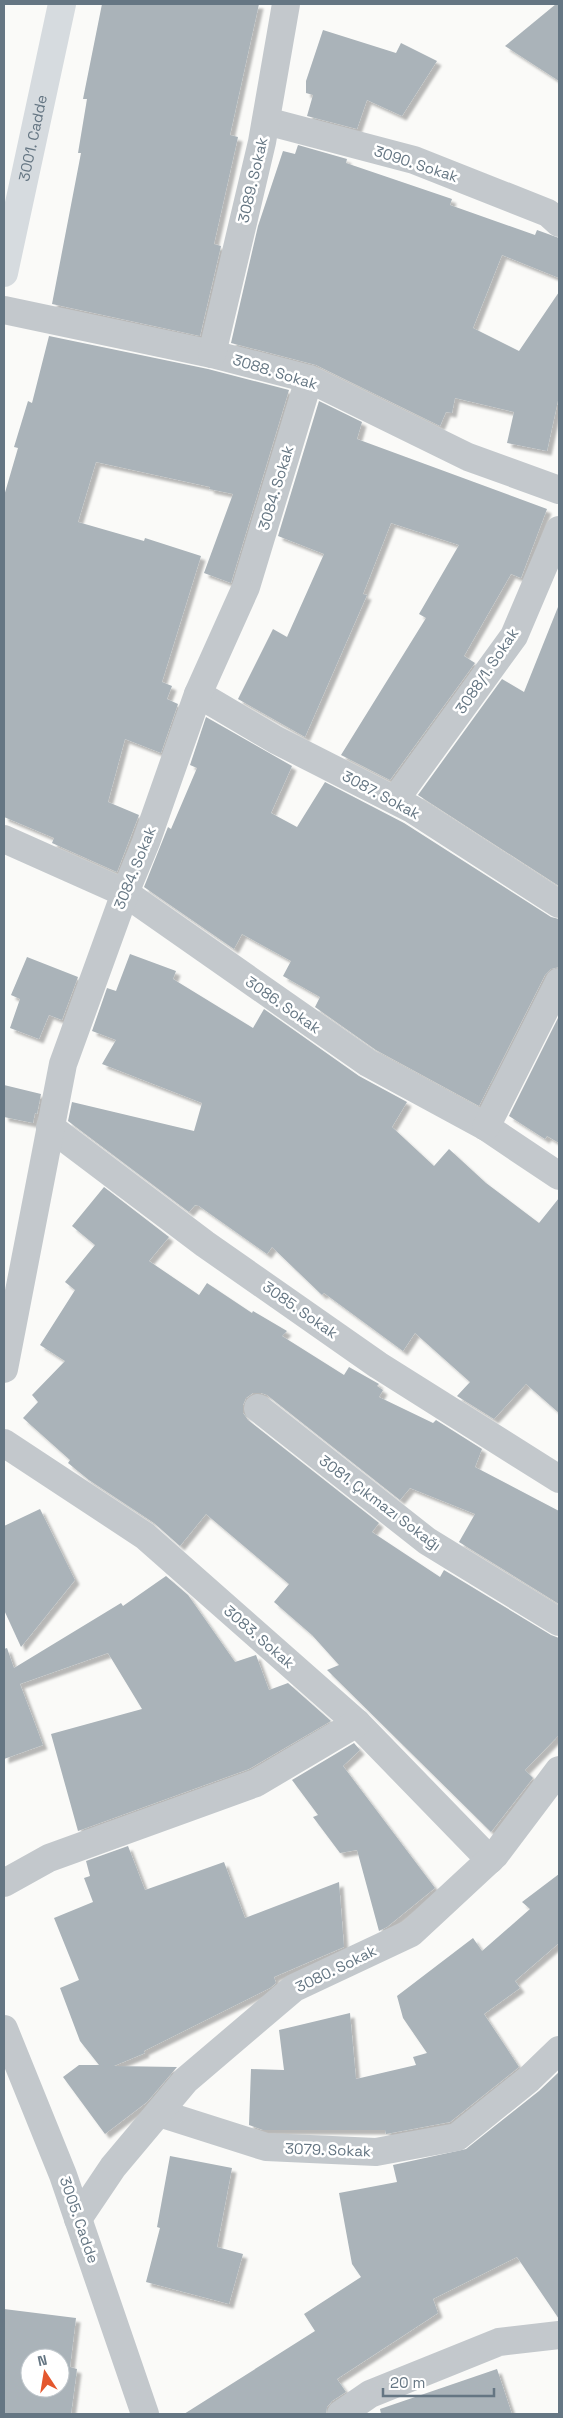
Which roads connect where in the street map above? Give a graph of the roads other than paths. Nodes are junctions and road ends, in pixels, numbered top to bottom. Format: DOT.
graph roads {
  1 [pos="62,4"];
  2 [pos="286,4"];
  3 [pos="266,120"];
  4 [pos="559,223"];
  5 [pos="5,261"];
  6 [pos="4,310"];
  7 [pos="212,354"];
  8 [pos="309,379"];
  9 [pos="559,490"];
  10 [pos="559,530"];
  11 [pos="198,694"];
  12 [pos="395,800"];
  13 [pos="4,839"];
  14 [pos="124,893"];
  15 [pos="559,904"];
  16 [pos="559,982"];
  17 [pos="486,1126"];
  18 [pos="50,1127"];
  19 [pos="559,1176"];
  20 [pos="4,1368"];
  21 [pos="258,1408"];
  22 [pos="4,1443"];
  23 [pos="559,1479"];
  24 [pos="559,1622"];
  25 [pos="357,1723"];
  26 [pos="559,1770"];
  27 [pos="490,1860"];
  28 [pos="4,1882"];
  29 [pos="4,2029"];
  30 [pos="559,2050"];
  31 [pos="159,2113"];
  32 [pos="78,2219"];
  33 [pos="559,2335"];
  34 [pos="146,2414"];
  35 [pos="341,2414"];
  1 -- 5 [label="street, 3001. Cadde"];
  2 -- 3 [label="street, 3089. Sokak"];
  3 -- 4 [label="street, 3090. Sokak"];
  3 -- 7 [label="street, 3089. Sokak"];
  6 -- 7 [label="street, 3088. Sokak"];
  7 -- 8 [label="street, 3088. Sokak"];
  8 -- 9 [label="street, 3088. Sokak"];
  8 -- 11 [label="street, 3084. Sokak"];
  10 -- 12 [label="street, 3088/1. Sokak"];
  11 -- 12 [label="street, 3087. Sokak"];
  11 -- 14 [label="street, 3084. Sokak"];
  12 -- 15 [label="street, 3087. Sokak"];
  13 -- 14 [label="street, 3086. Sokak"];
  14 -- 17 [label="street, 3086. Sokak"];
  14 -- 18 [label="street, 3084. Sokak"];
  16 -- 17 [label="street"];
  17 -- 19 [label="street, 3086. Sokak"];
  18 -- 20 [label="street, 3084. Sokak"];
  18 -- 23 [label="street, 3085. Sokak"];
  21 -- 24 [label="street, 3081. Çıkmazı Sokağı"];
  22 -- 25 [label="street, 3083. Sokak"];
  25 -- 27 [label="street, 3083. Sokak"];
  25 -- 28 [label="street"];
  26 -- 27 [label="street, 3080. Sokak"];
  27 -- 31 [label="street, 3080. Sokak"];
  29 -- 32 [label="street, 3005. Cadde"];
  30 -- 31 [label="street, 3079. Sokak"];
  31 -- 32 [label="street, 3080. Sokak"];
  32 -- 34 [label="street, 3005. Cadde"];
  33 -- 35 [label="street"];
}
